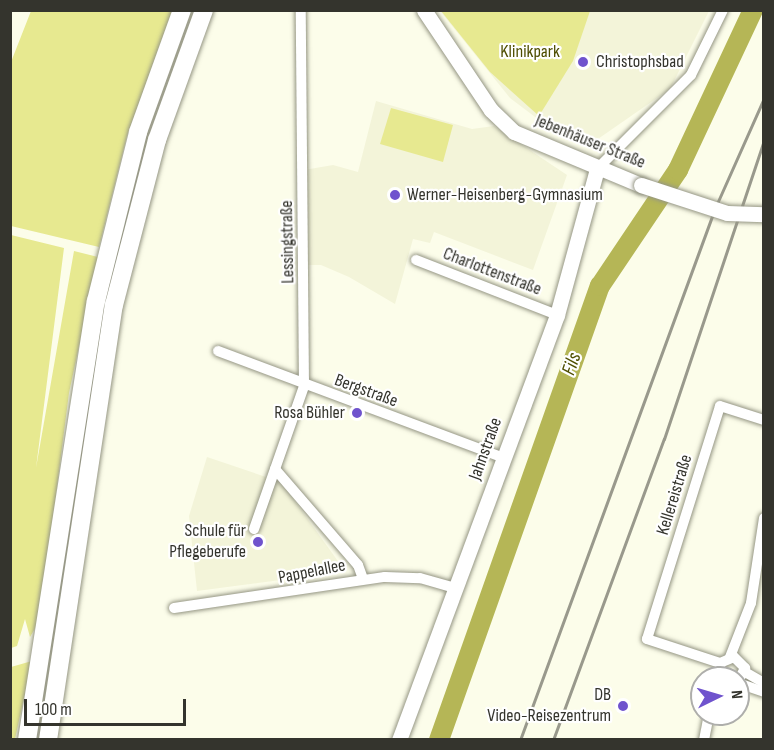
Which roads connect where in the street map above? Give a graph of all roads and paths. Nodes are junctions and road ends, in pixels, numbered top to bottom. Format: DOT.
graph roads {
  1 [pos="182,10"];
  2 [pos="204,10"];
  3 [pos="302,10"];
  4 [pos="424,10"];
  5 [pos="723,10"];
  6 [pos="597,169"];
  7 [pos="764,214"];
  8 [pos="416,260"];
  9 [pos="557,315"];
  10 [pos="218,351"];
  11 [pos="304,386"];
  12 [pos="763,417"];
  13 [pos="504,458"];
  14 [pos="275,469"];
  15 [pos="764,518"];
  16 [pos="254,529"];
  17 [pos="363,579"];
  18 [pos="455,588"];
  19 [pos="174,608"];
  20 [pos="725,660"];
  21 [pos="723,666"];
  22 [pos="743,666"];
  23 [pos="750,675"];
  24 [pos="764,683"];
  25 [pos="27,740"];
  26 [pos="48,740"];
  27 [pos="399,740"];
  1 -- 25 [label="highway"];
  2 -- 26 [label="highway"];
  3 -- 11 [label="street, Lessingstraße"];
  4 -- 6 [label="main road, Jebenhäuser Straße"];
  5 -- 6 [label="street"];
  6 -- 7 [label="main road, Jebenhäuser Straße, bridge"];
  6 -- 9 [label="main road, Jahnstraße"];
  8 -- 9 [label="street, Charlottenstraße"];
  9 -- 13 [label="main road, Jahnstraße"];
  10 -- 11 [label="street, Bergstraße"];
  11 -- 13 [label="street, Bergstraße"];
  11 -- 14 [label="street, Lessingstraße"];
  12 -- 20 [label="street, Kellereistraße"];
  13 -- 18 [label="main road, Jahnstraße"];
  14 -- 16 [label="street, Lessingstraße"];
  14 -- 17 [label="street"];
  15 -- 20 [label="street"];
  17 -- 18 [label="street, Pappelallee"];
  17 -- 19 [label="street, Pappelallee"];
  18 -- 27 [label="main road, Jahnstraße"];
  20 -- 21 [label="street"];
  20 -- 22 [label="street"];
  23 -- 24 [label="street"];
}
